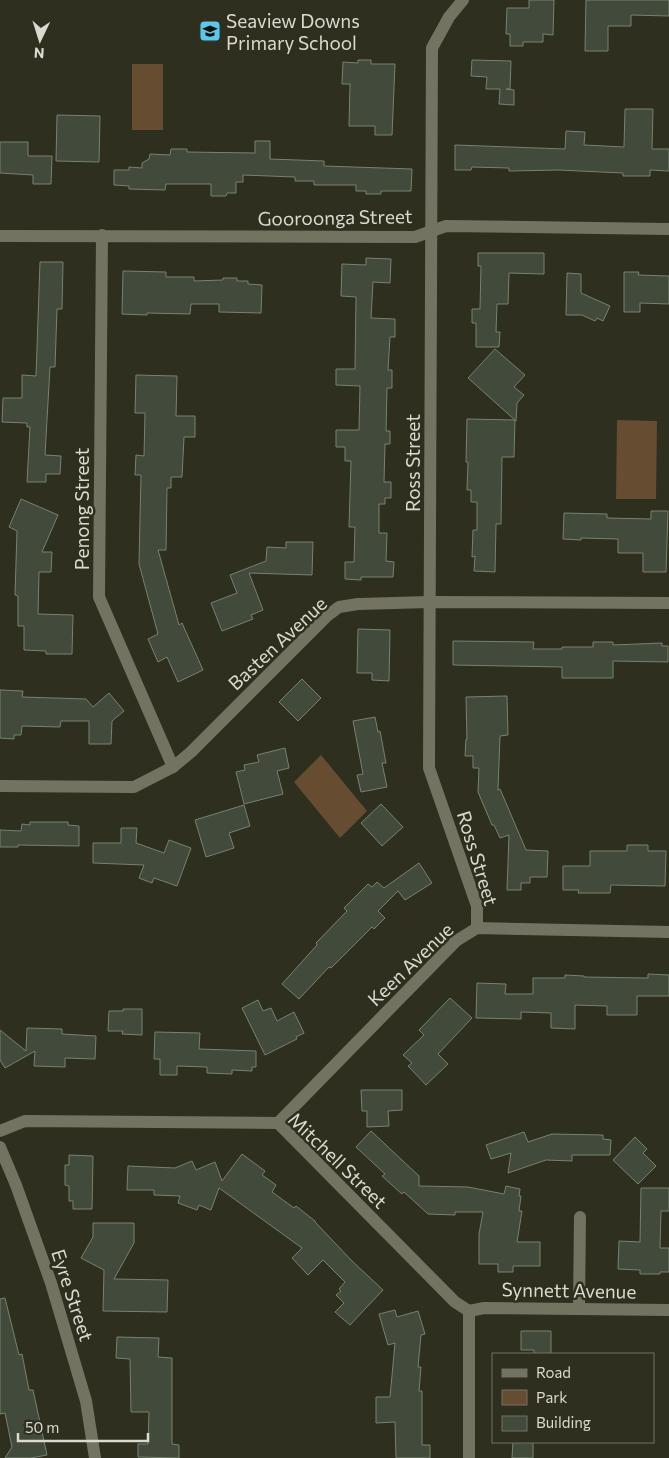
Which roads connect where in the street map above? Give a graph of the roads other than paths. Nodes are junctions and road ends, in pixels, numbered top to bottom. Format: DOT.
graph roads {
  1 [pos="463,0"];
  2 [pos="669,229"];
  3 [pos="432,230"];
  4 [pos="102,235"];
  5 [pos="0,236"];
  6 [pos="430,602"];
  7 [pos="669,603"];
  8 [pos="173,767"];
  9 [pos="0,786"];
  10 [pos="477,928"];
  11 [pos="669,932"];
  12 [pos="278,1123"];
  13 [pos="0,1132"];
  14 [pos="0,1146"];
  15 [pos="580,1217"];
  16 [pos="579,1308"];
  17 [pos="669,1310"];
  18 [pos="469,1311"];
  19 [pos="95,1458"];
  20 [pos="469,1458"];
  1 -- 3 [label="street, Ross Street"];
  2 -- 3 [label="street, Gooroonga Street"];
  3 -- 4 [label="street, Gooroonga Street"];
  3 -- 6 [label="street, Ross Street"];
  4 -- 5 [label="street, Gooroonga Street"];
  4 -- 8 [label="street, Penong Street"];
  6 -- 7 [label="street, Basten Avenue"];
  6 -- 8 [label="street, Basten Avenue"];
  6 -- 10 [label="street, Ross Street"];
  8 -- 9 [label="street, Basten Avenue"];
  10 -- 11 [label="street, Keen Avenue"];
  10 -- 12 [label="street, Keen Avenue"];
  12 -- 13 [label="street, Mitchell Street"];
  12 -- 18 [label="street, Mitchell Street"];
  14 -- 19 [label="street, Eyre Street"];
  15 -- 16 [label="street"];
  16 -- 17 [label="street, Synnett Avenue"];
  16 -- 18 [label="street, Synnett Avenue"];
  18 -- 20 [label="street"];
}
